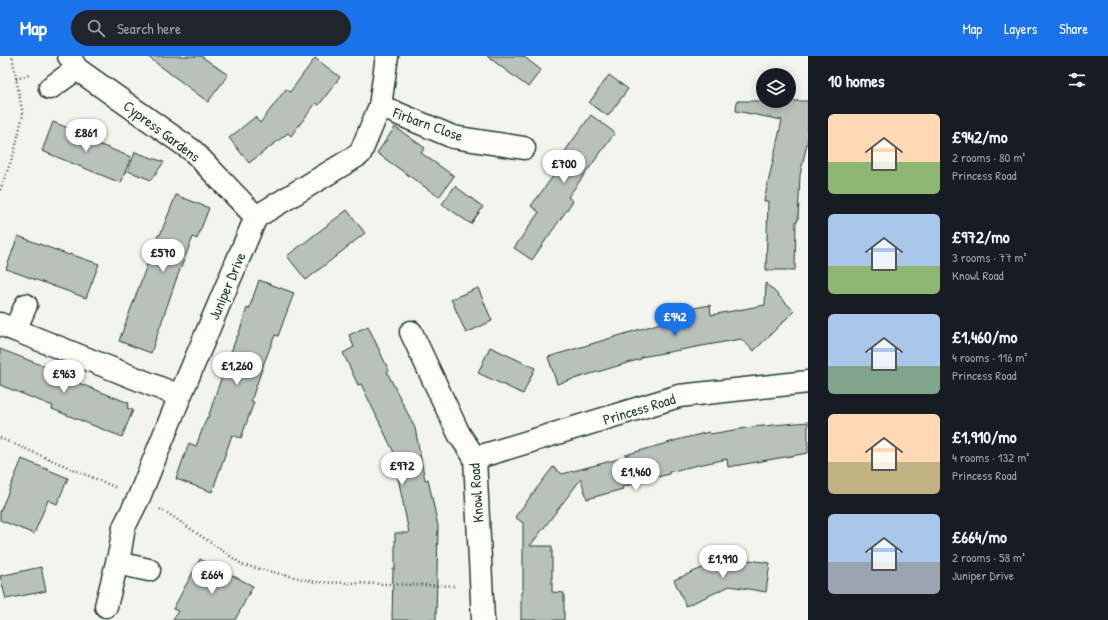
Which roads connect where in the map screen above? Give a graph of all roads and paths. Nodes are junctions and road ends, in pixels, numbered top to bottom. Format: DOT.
graph roads {
  1 [pos="12,56"];
  2 [pos="387,56"];
  3 [pos="73,62"];
  4 [pos="50,88"];
  5 [pos="380,106"];
  6 [pos="524,148"];
  7 [pos="0,190"];
  8 [pos="256,217"];
  9 [pos="26,305"];
  10 [pos="8,327"];
  11 [pos="411,332"];
  12 [pos="808,382"];
  13 [pos="180,396"];
  14 [pos="0,438"];
  15 [pos="475,458"];
  16 [pos="139,498"];
  17 [pos="117,563"];
  18 [pos="149,570"];
  19 [pos="481,587"];
  20 [pos="106,606"];
  21 [pos="483,620"];
  1 -- 7 [label="path"];
  2 -- 5 [label="street"];
  3 -- 4 [label="street, Cypress Gardens"];
  3 -- 8 [label="street, Cypress Gardens"];
  5 -- 6 [label="street, Firbarn Close"];
  5 -- 8 [label="street"];
  8 -- 13 [label="street, Juniper Drive"];
  9 -- 10 [label="street"];
  10 -- 13 [label="street"];
  11 -- 15 [label="street, Knowl Road"];
  12 -- 15 [label="street, Princess Road"];
  13 -- 16 [label="street, Juniper Drive"];
  14 -- 16 [label="path"];
  15 -- 19 [label="street, Knowl Road"];
  16 -- 17 [label="street, Juniper Drive"];
  16 -- 19 [label="path"];
  17 -- 18 [label="street"];
  17 -- 20 [label="street, Juniper Drive"];
  19 -- 21 [label="street, Knowl Road"];
}
